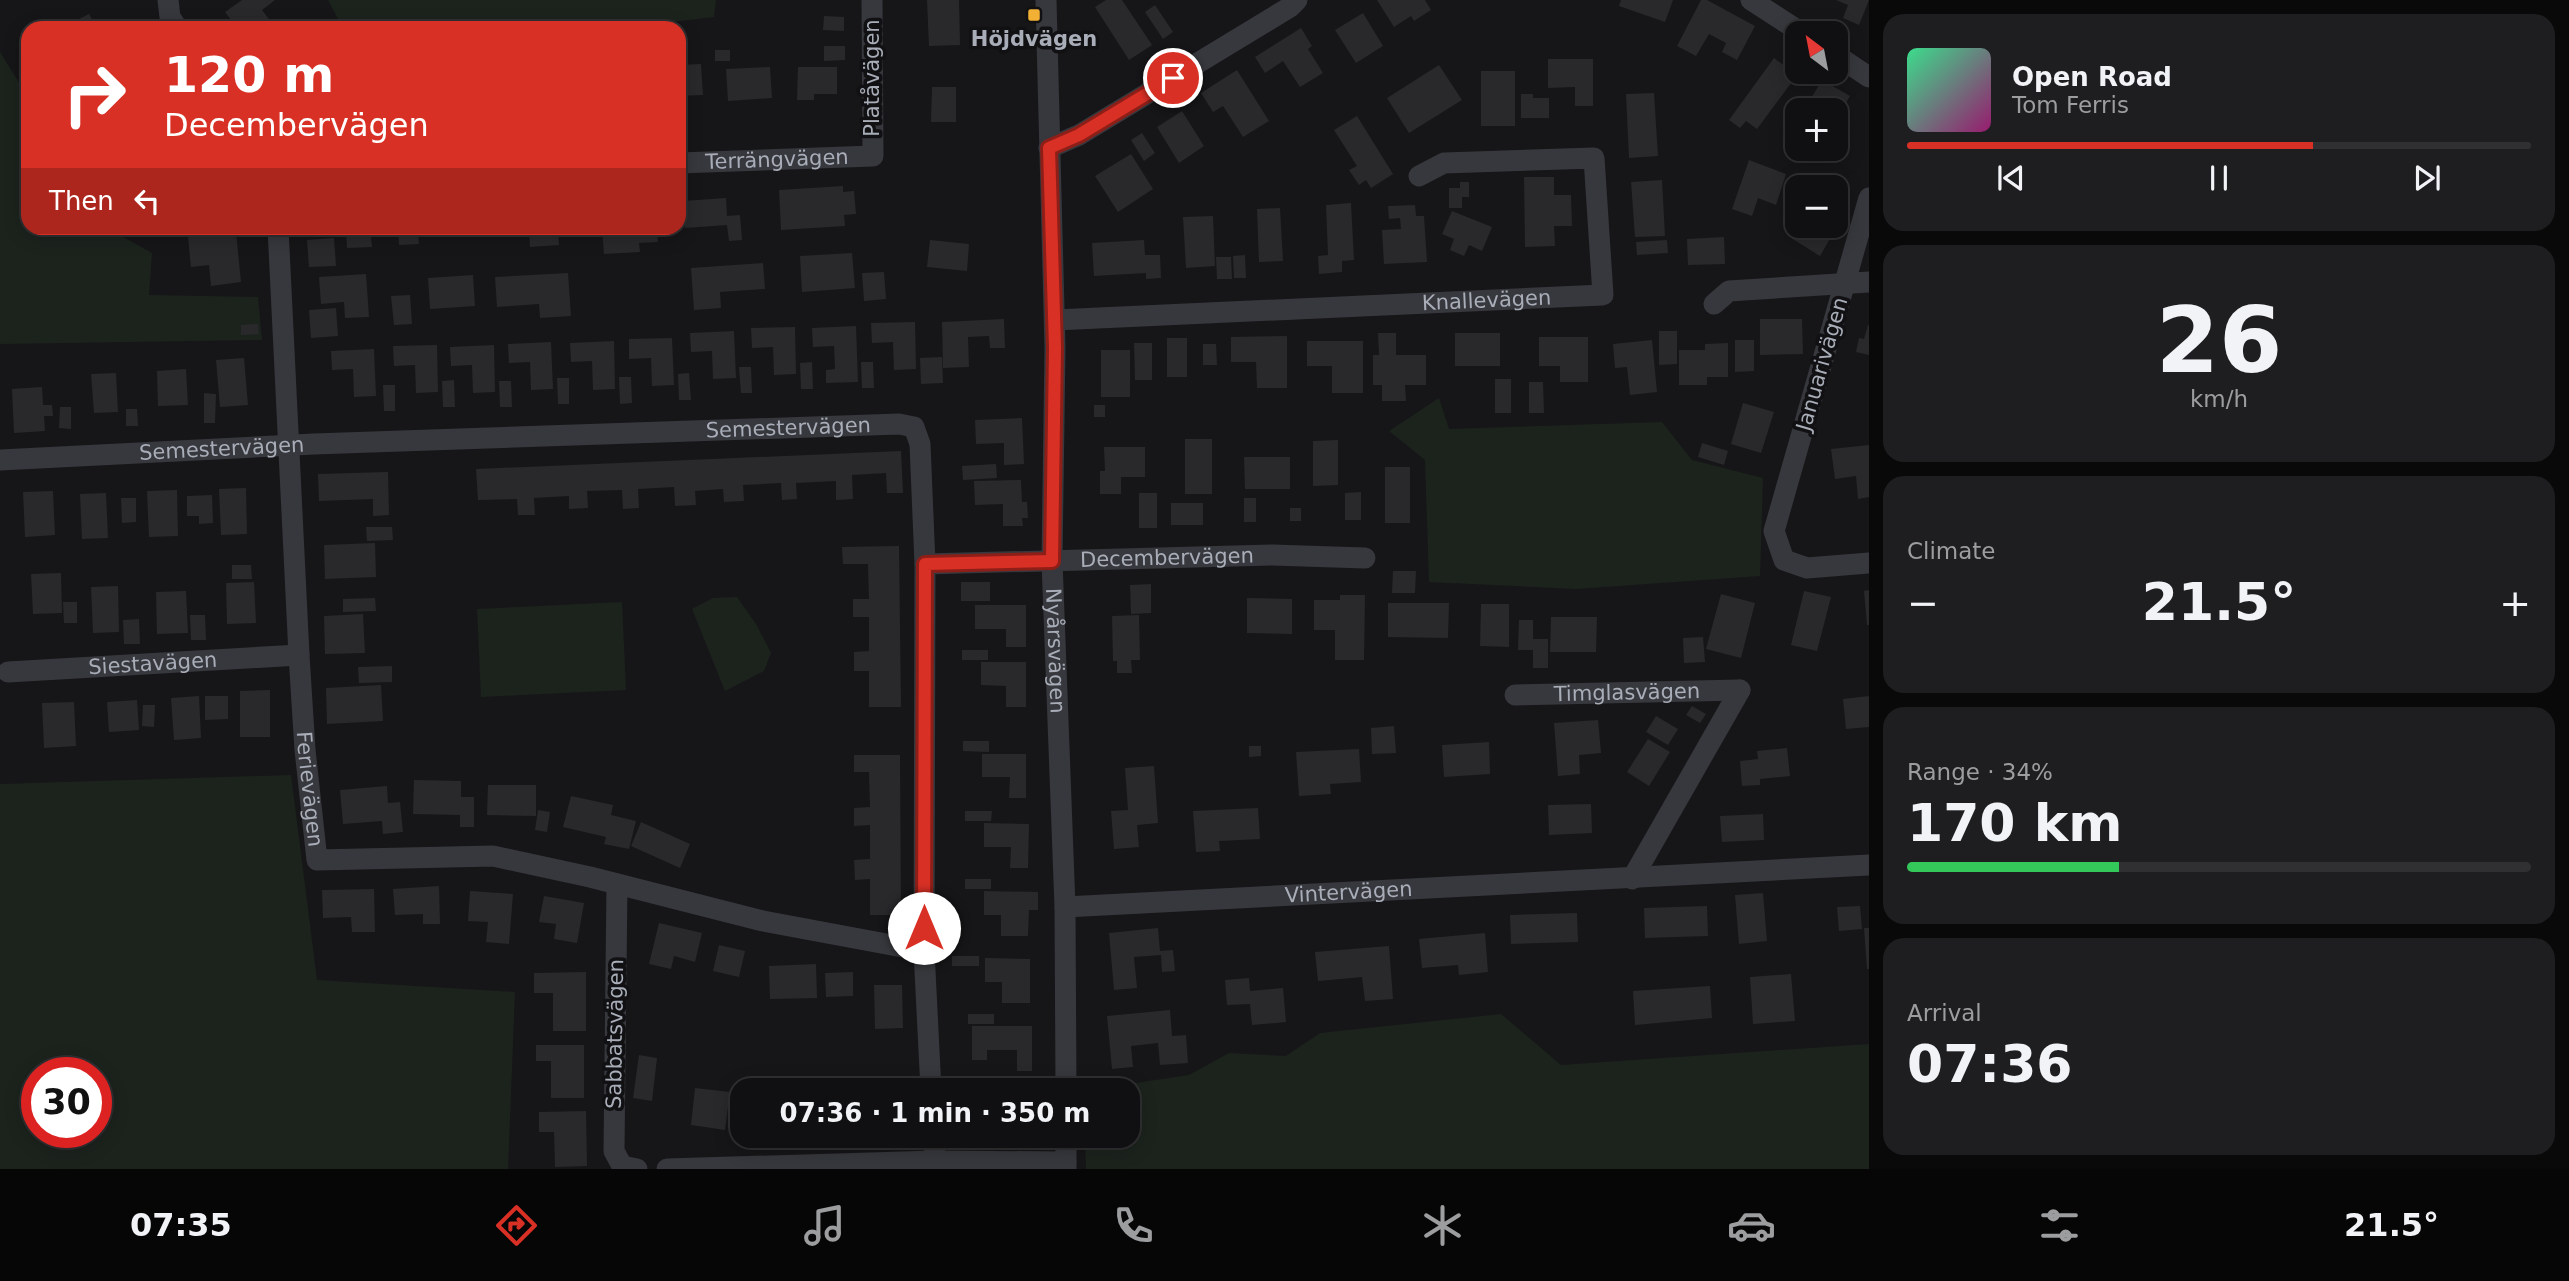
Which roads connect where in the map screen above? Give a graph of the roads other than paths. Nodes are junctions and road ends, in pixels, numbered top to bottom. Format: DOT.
graph roads {
  1 [pos="168,0"];
  2 [pos="872,0"];
  3 [pos="1046,0"];
  4 [pos="1297,0"];
  5 [pos="1751,0"];
  6 [pos="173,21"];
  7 [pos="1785,22"];
  8 [pos="1848,63"];
  9 [pos="1869,77"];
  10 [pos="1049,148"];
  11 [pos="873,156"];
  12 [pos="686,163"];
  13 [pos="1419,176"];
  14 [pos="1869,198"];
  15 [pos="278,235"];
  16 [pos="1869,282"];
  17 [pos="1845,283"];
  18 [pos="1714,304"];
  19 [pos="1055,320"];
  20 [pos="289,445"];
  21 [pos="0,460"];
  22 [pos="1365,558"];
  23 [pos="1052,561"];
  24 [pos="1869,563"];
  25 [pos="925,564"];
  26 [pos="299,655"];
  27 [pos="8,672"];
  28 [pos="1515,695"];
  29 [pos="1869,865"];
  30 [pos="1632,878"];
  31 [pos="617,884"];
  32 [pos="1065,907"];
  33 [pos="924,951"];
  34 [pos="930,1078"];
  35 [pos="1066,1078"];
  36 [pos="934,1148"];
  37 [pos="1066,1148"];
  38 [pos="935,1161"];
  39 [pos="1066,1166"];
  40 [pos="637,1169"];
  41 [pos="667,1169"];
  1 -- 6 [label="street"];
  2 -- 11 [label="street, Platåvägen"];
  3 -- 10 [label="street, Nyårsvägen"];
  4 -- 10 [label="street"];
  5 -- 7 [label="street"];
  8 -- 9 [label="street"];
  10 -- 19 [label="street, Nyårsvägen"];
  11 -- 12 [label="street, Terrängvägen"];
  13 -- 19 [label="street, Knallevägen"];
  14 -- 17 [label="street, Januarivägen"];
  15 -- 20 [label="street, Ferievägen"];
  16 -- 17 [label="street"];
  17 -- 18 [label="street"];
  17 -- 24 [label="street, Januarivägen"];
  19 -- 23 [label="street, Nyårsvägen"];
  20 -- 21 [label="street, Semestervägen"];
  20 -- 25 [label="street, Semestervägen"];
  20 -- 26 [label="street, Ferievägen"];
  22 -- 23 [label="street, Decembervägen"];
  23 -- 25 [label="street, Decembervägen"];
  23 -- 32 [label="street, Nyårsvägen"];
  25 -- 33 [label="street, Semestervägen"];
  26 -- 27 [label="street, Siestavägen"];
  26 -- 31 [label="street, Ferievägen"];
  28 -- 30 [label="street, Timglasvägen"];
  29 -- 30 [label="street, Vintervägen"];
  30 -- 32 [label="street, Vintervägen"];
  31 -- 33 [label="street, Ferievägen"];
  31 -- 40 [label="street, Sabbatsvägen"];
  32 -- 35 [label="street, Nyårsvägen"];
  33 -- 34 [label="street, Semestervägen"];
  36 -- 38 [label="street"];
  37 -- 39 [label="street"];
  38 -- 39 [label="street"];
  38 -- 41 [label="street"];
}
